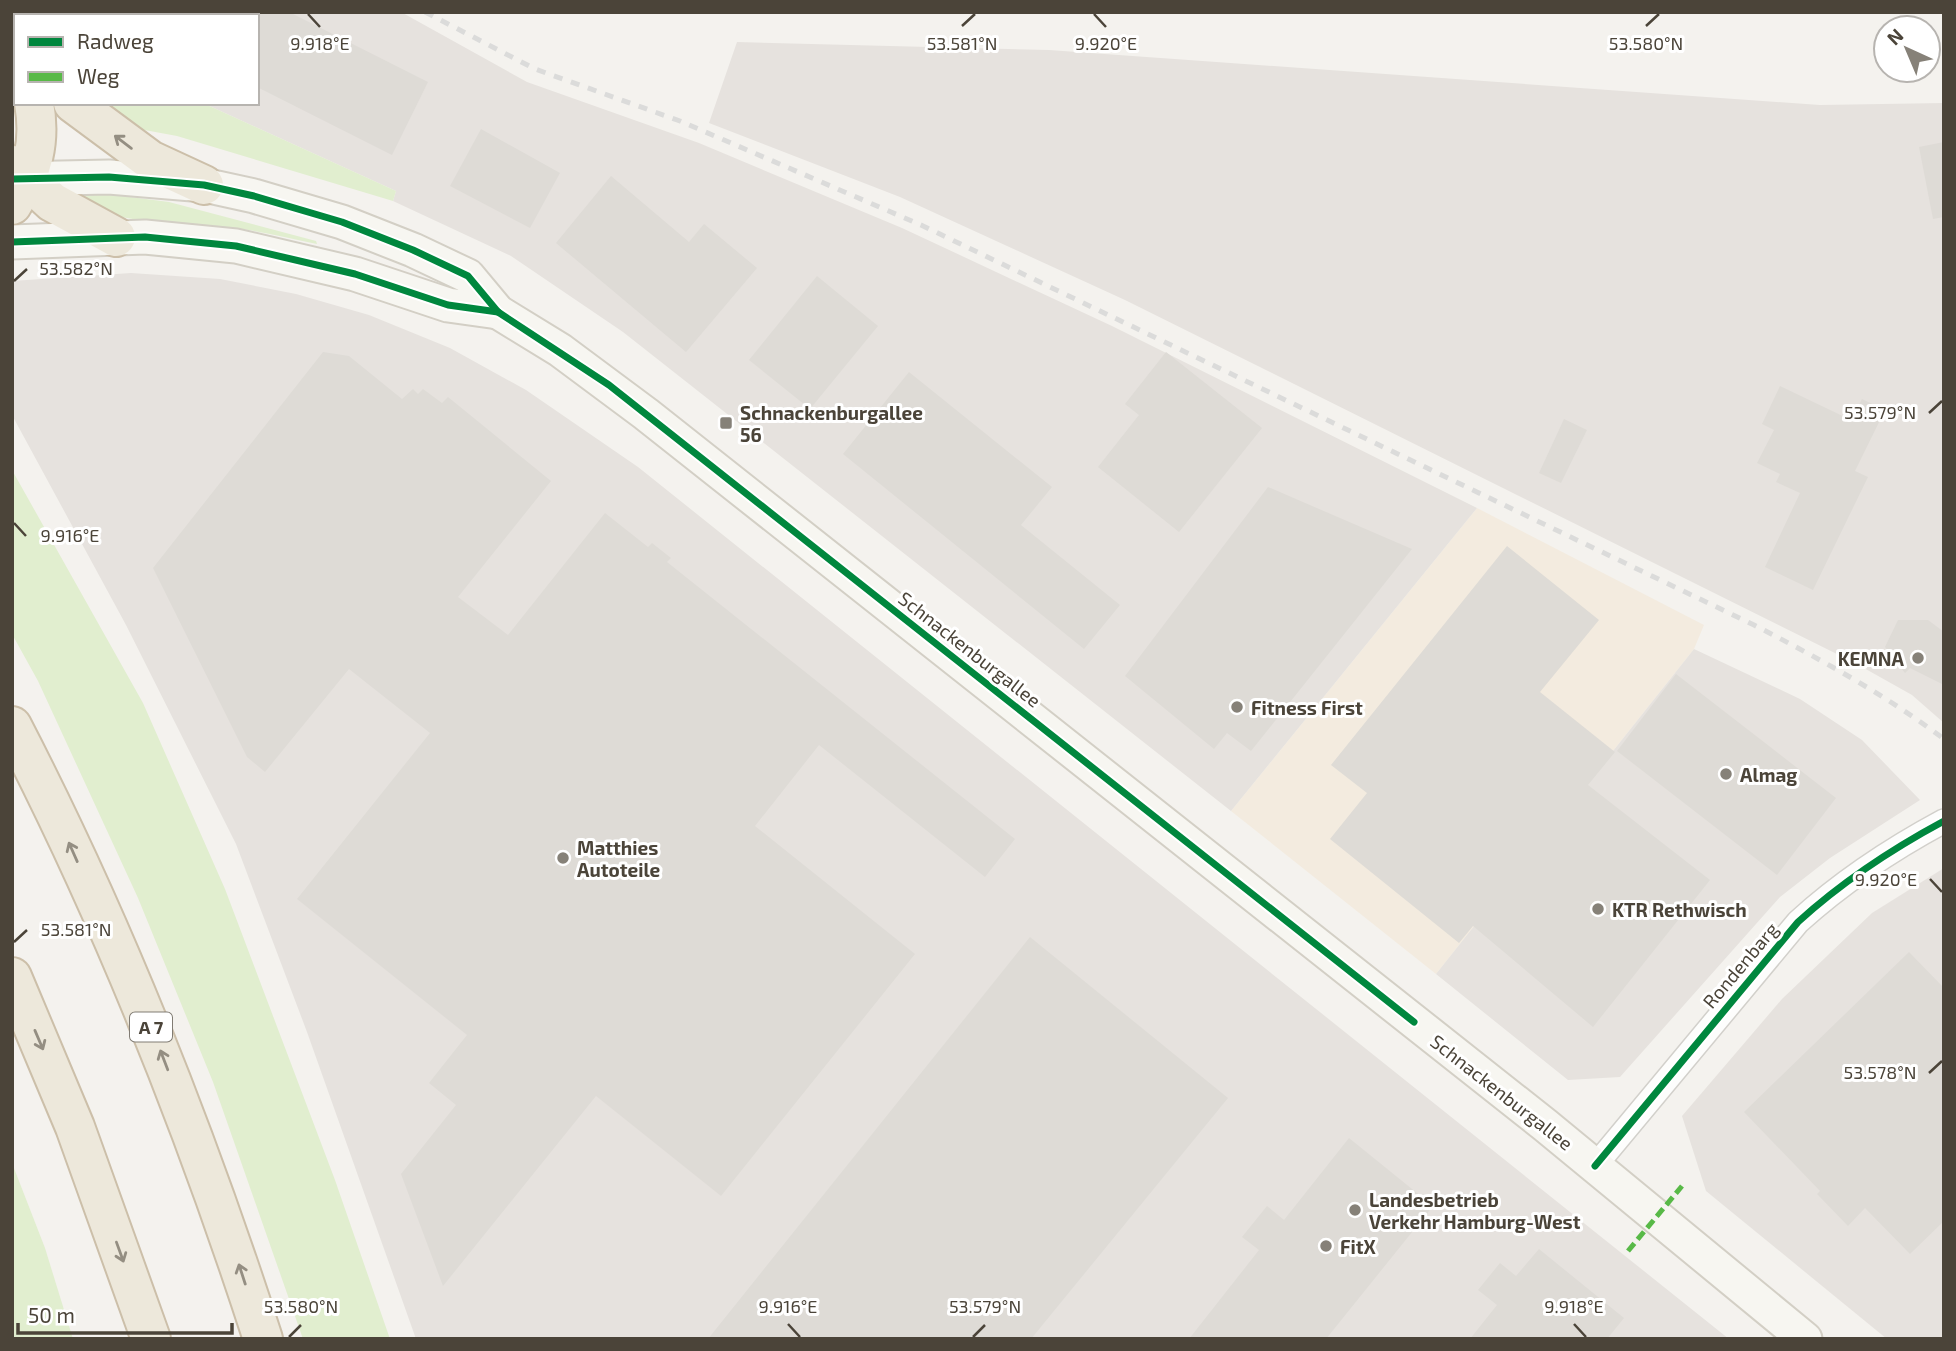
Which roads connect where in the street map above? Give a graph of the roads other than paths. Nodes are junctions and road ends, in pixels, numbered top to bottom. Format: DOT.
graph roads {
  1 [pos="34,105"];
  2 [pos="76,105"];
  3 [pos="16,182"];
  4 [pos="204,186"];
  5 [pos="116,237"];
  6 [pos="12,242"];
  7 [pos="498,312"];
  8 [pos="12,726"];
  9 [pos="1944,821"];
  10 [pos="12,977"];
  11 [pos="1595,1166"];
  12 [pos="151,1339"];
  13 [pos="263,1339"];
  14 [pos="1805,1339"];
  1 -- 3 [label="highway"];
  4 -- 2 [label="highway, one-way"];
  3 -- 4 [label="main road, Schnackenburgallee"];
  3 -- 5 [label="highway"];
  4 -- 7 [label="main road, Schnackenburgallee"];
  5 -- 6 [label="main road, Schnackenburgallee"];
  5 -- 7 [label="main road, Schnackenburgallee"];
  7 -- 11 [label="main road, Schnackenburgallee"];
  13 -- 8 [label="highway, A 7, one-way"];
  9 -- 11 [label="street, Rondenbarg"];
  10 -- 12 [label="highway, one-way"];
  11 -- 14 [label="main road, Schnackenburgallee"];
}
